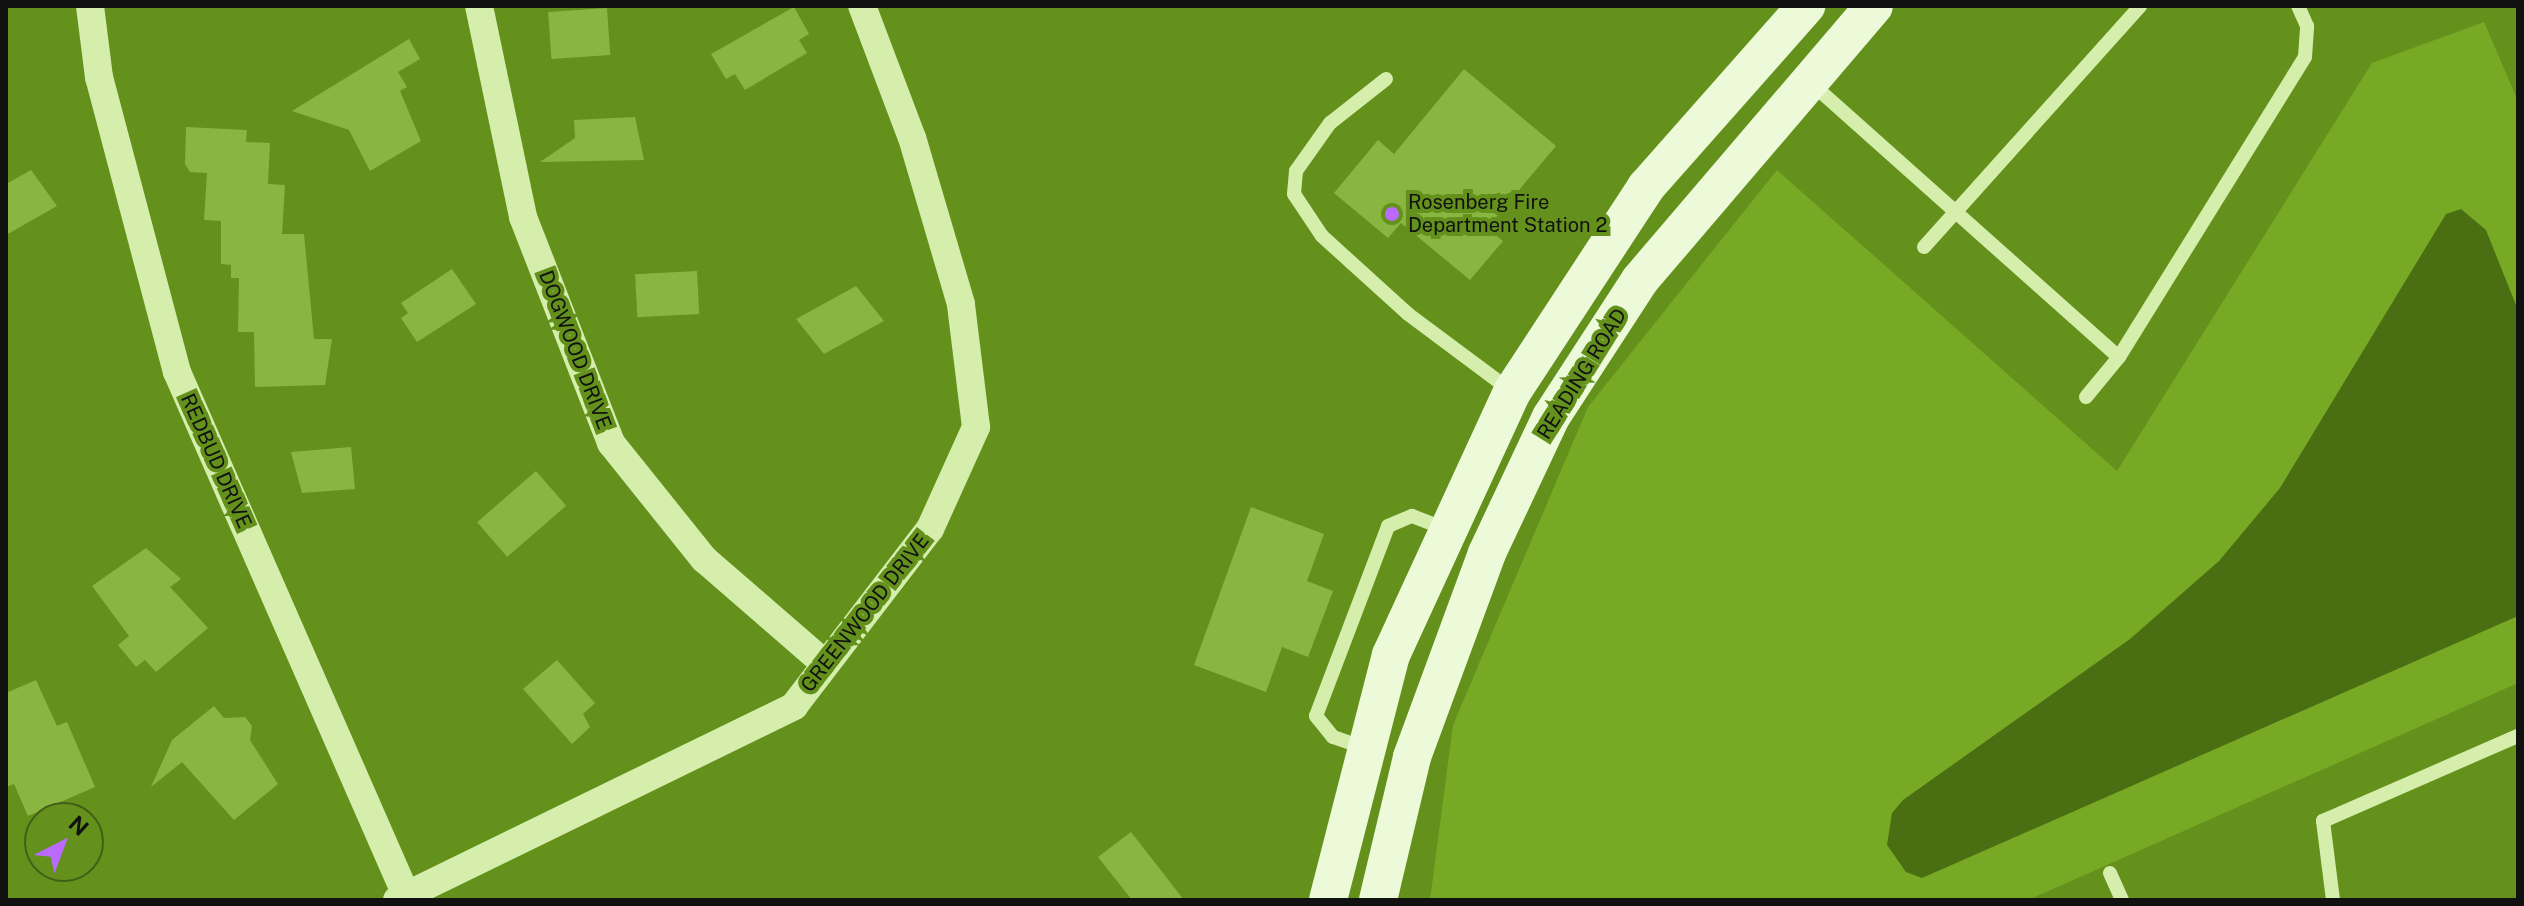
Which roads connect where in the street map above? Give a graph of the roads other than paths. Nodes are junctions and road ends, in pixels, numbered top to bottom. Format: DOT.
graph roads {
  1 [pos="90,6"];
  2 [pos="479,6"];
  3 [pos="862,6"];
  4 [pos="1806,6"];
  5 [pos="1874,6"];
  6 [pos="2140,6"];
  7 [pos="2298,6"];
  8 [pos="1770,47"];
  9 [pos="1386,79"];
  10 [pos="1808,80"];
  11 [pos="1956,212"];
  12 [pos="1924,247"];
  13 [pos="2119,357"];
  14 [pos="1512,392"];
  15 [pos="2086,397"];
  16 [pos="1458,554"];
  17 [pos="823,662"];
  18 [pos="2518,736"];
  19 [pos="1366,749"];
  20 [pos="2110,873"];
  21 [pos="402,898"];
  22 [pos="1328,900"];
  23 [pos="1378,900"];
  24 [pos="2122,900"];
  25 [pos="2333,900"];
  1 -- 21 [label="street, REDBUD DRIVE"];
  2 -- 17 [label="street, DOGWOOD DRIVE"];
  3 -- 17 [label="street, GREENWOOD DRIVE"];
  4 -- 8 [label="main road, READING ROAD"];
  5 -- 10 [label="main road, READING ROAD"];
  6 -- 11 [label="lane"];
  7 -- 13 [label="lane"];
  8 -- 10 [label="main road"];
  8 -- 14 [label="main road, READING ROAD"];
  9 -- 14 [label="lane"];
  10 -- 11 [label="lane"];
  10 -- 16 [label="main road, READING ROAD"];
  11 -- 12 [label="lane"];
  11 -- 13 [label="lane"];
  13 -- 15 [label="lane"];
  14 -- 16 [label="main road, READING ROAD"];
  16 -- 19 [label="main road, READING ROAD"];
  16 -- 19 [label="lane"];
  16 -- 23 [label="main road, READING ROAD"];
  17 -- 21 [label="street, GREENWOOD DRIVE"];
  18 -- 25 [label="lane"];
  19 -- 22 [label="main road, READING ROAD"];
  20 -- 24 [label="lane"];
}
